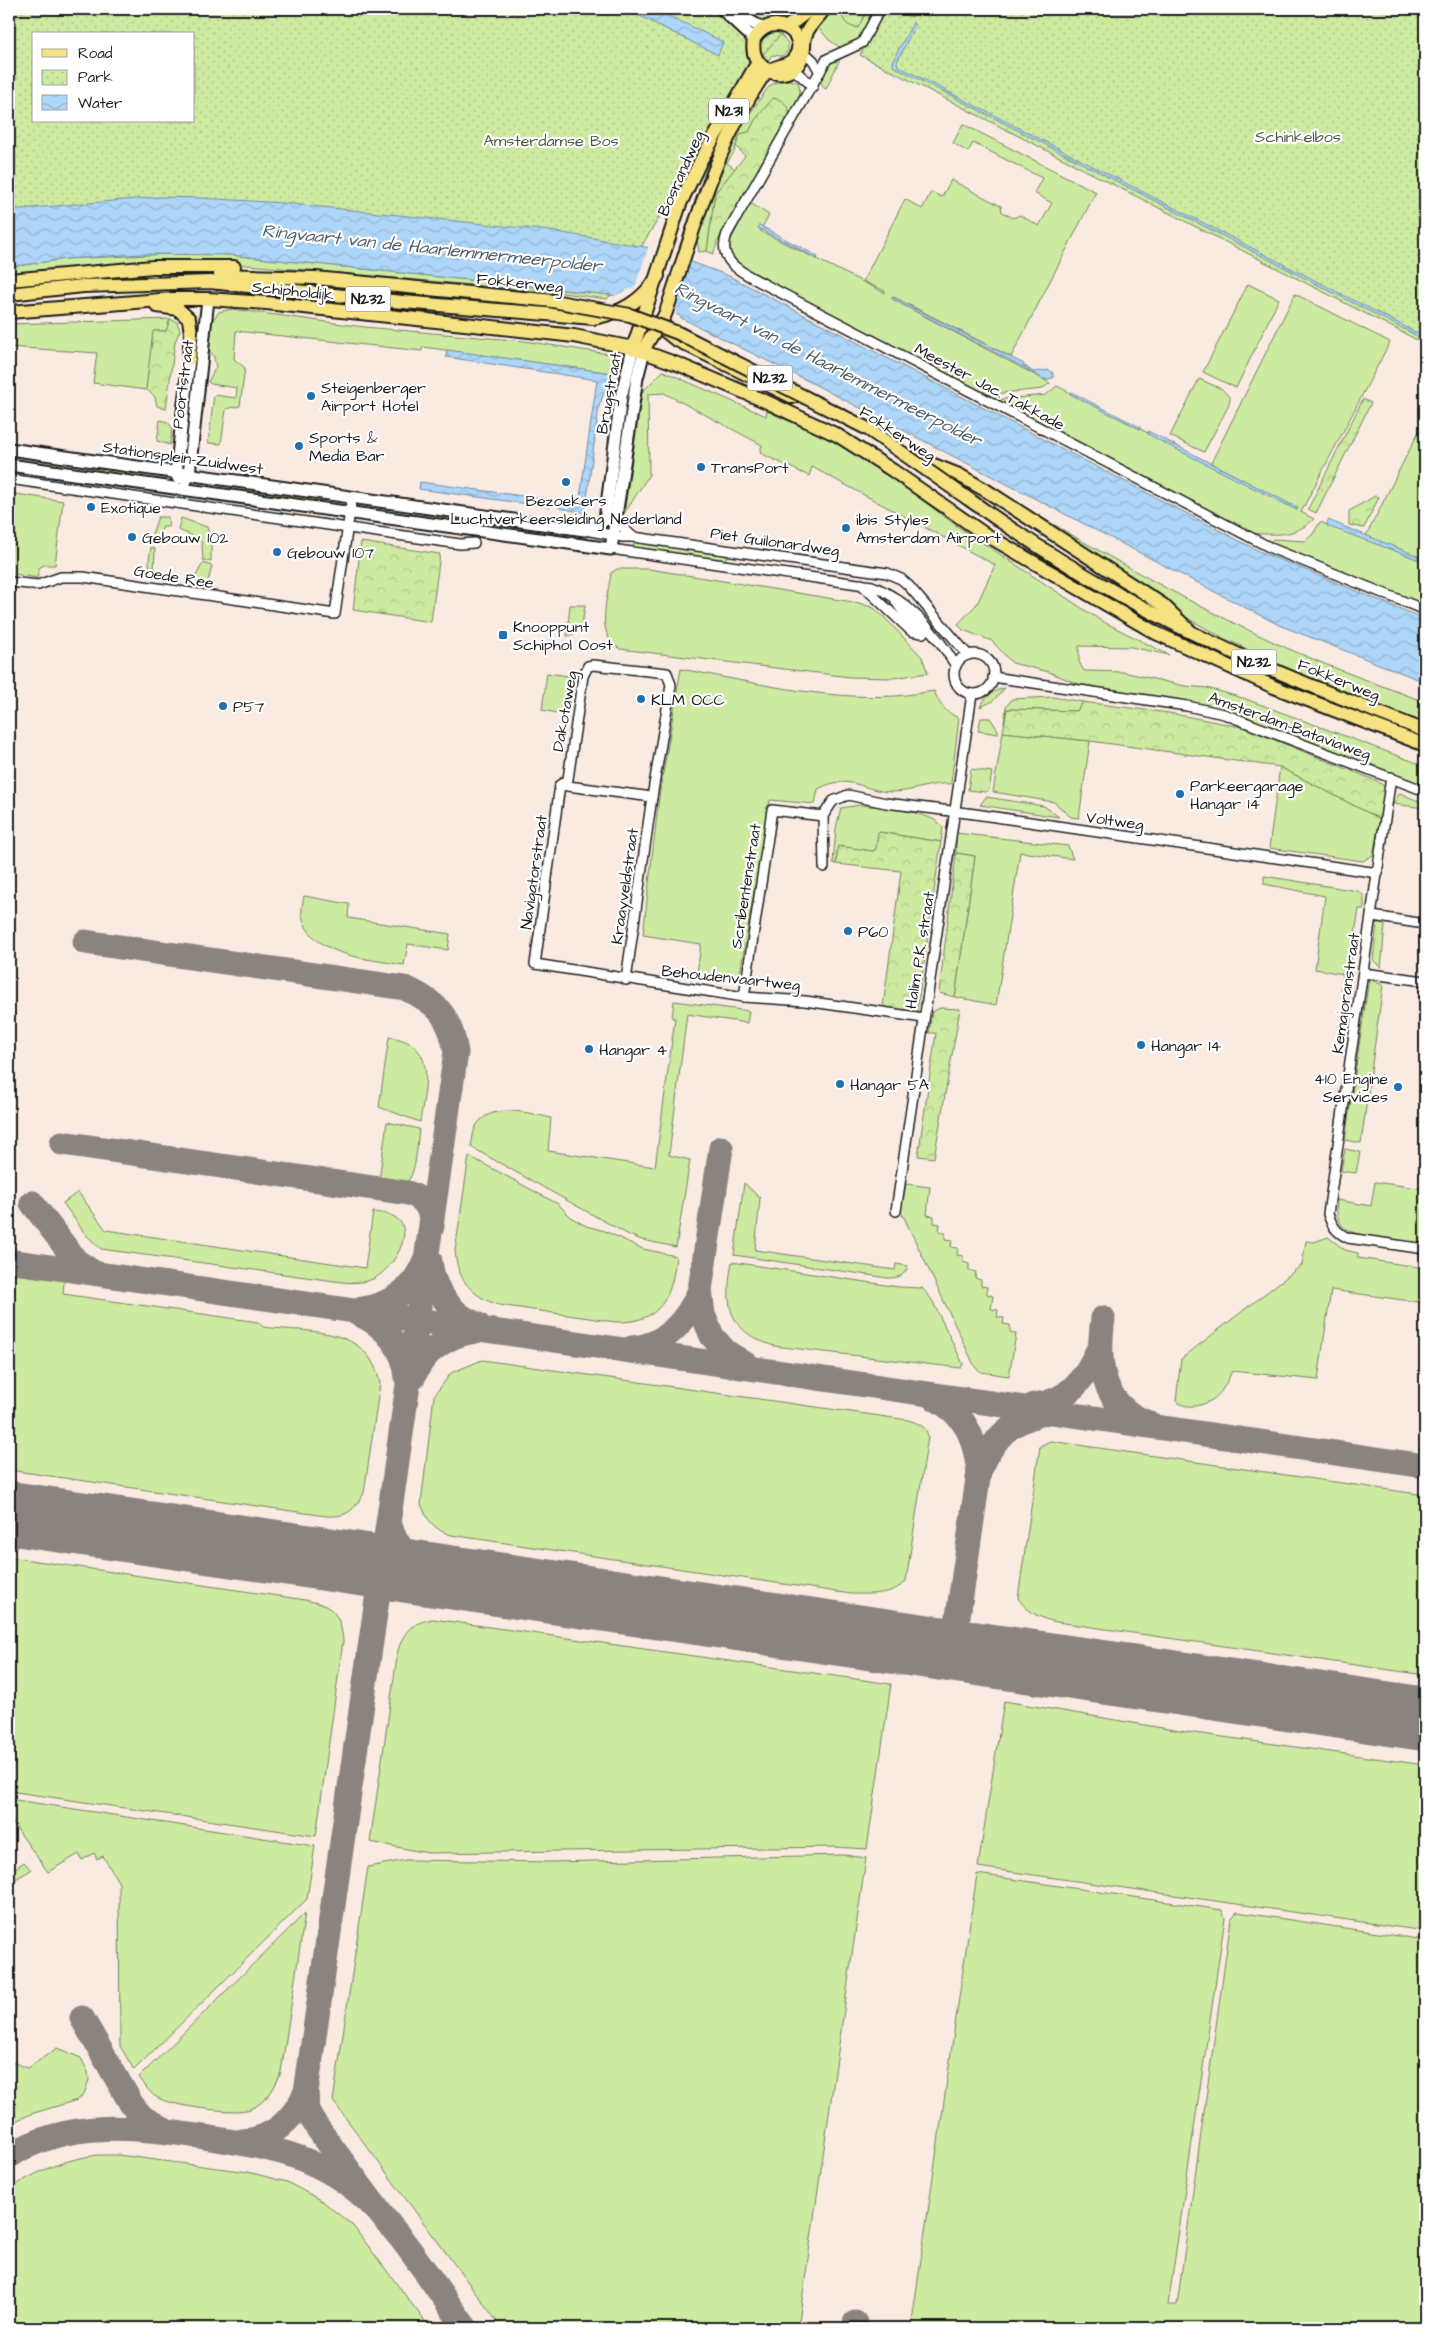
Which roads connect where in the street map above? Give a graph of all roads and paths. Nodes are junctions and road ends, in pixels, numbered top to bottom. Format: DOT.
graph roads {
  1 [pos="722,9"];
  2 [pos="729,9"];
  3 [pos="811,9"];
  4 [pos="824,9"];
  5 [pos="880,9"];
  6 [pos="787,27"];
  7 [pos="762,28"];
  8 [pos="754,39"];
  9 [pos="802,48"];
  10 [pos="758,62"];
  11 [pos="793,69"];
  12 [pos="772,72"];
  13 [pos="820,72"];
  14 [pos="813,86"];
  15 [pos="667,248"];
  16 [pos="686,254"];
  17 [pos="658,276"];
  18 [pos="315,278"];
  19 [pos="9,280"];
  20 [pos="176,282"];
  21 [pos="84,286"];
  22 [pos="9,294"];
  23 [pos="208,299"];
  24 [pos="117,303"];
  25 [pos="9,312"];
  26 [pos="664,318"];
  27 [pos="675,339"];
  28 [pos="642,347"];
  29 [pos="189,359"];
  30 [pos="9,449"];
  31 [pos="9,465"];
  32 [pos="176,473"];
  33 [pos="189,474"];
  34 [pos="9,479"];
  35 [pos="182,490"];
  36 [pos="352,497"];
  37 [pos="410,505"];
  38 [pos="349,512"];
  39 [pos="408,520"];
  40 [pos="610,520"];
  41 [pos="548,524"];
  42 [pos="347,528"];
  43 [pos="585,530"];
  44 [pos="608,535"];
  45 [pos="633,536"];
  46 [pos="546,540"];
  47 [pos="474,543"];
  48 [pos="606,548"];
  49 [pos="9,582"];
  50 [pos="860,584"];
  51 [pos="894,597"];
  52 [pos="1425,610"];
  53 [pos="1191,632"];
  54 [pos="922,633"];
  55 [pos="934,636"];
  56 [pos="968,655"];
  57 [pos="956,666"];
  58 [pos="994,677"];
  59 [pos="972,694"];
  60 [pos="1425,731"];
  61 [pos="1425,745"];
  62 [pos="1391,777"];
  63 [pos="560,785"];
  64 [pos="1425,791"];
  65 [pos="652,797"];
  66 [pos="954,812"];
  67 [pos="823,816"];
  68 [pos="824,867"];
  69 [pos="1378,873"];
  70 [pos="1372,916"];
  71 [pos="1425,924"];
  72 [pos="535,964"];
  73 [pos="1363,973"];
  74 [pos="626,980"];
  75 [pos="1425,981"];
  76 [pos="744,997"];
  77 [pos="924,1018"];
  78 [pos="896,1210"];
  79 [pos="1425,1249"];
  1 -- 8 [label="street"];
  2 -- 7 [label="street"];
  3 -- 6 [label="main road"];
  4 -- 9 [label="main road"];
  5 -- 13 [label="street"];
  6 -- 7 [label="main road"];
  6 -- 9 [label="main road"];
  7 -- 8 [label="main road"];
  8 -- 10 [label="main road"];
  9 -- 11 [label="main road"];
  9 -- 12 [label="main road"];
  9 -- 13 [label="street"];
  10 -- 12 [label="main road"];
  10 -- 15 [label="main road, Bosrandweg / N231"];
  11 -- 12 [label="main road"];
  11 -- 14 [label="street"];
  12 -- 16 [label="main road, Bosrandweg / N231"];
  13 -- 14 [label="street, Meester Jac. Takkade"];
  14 -- 52 [label="street, Meester Jac. Takkade"];
  15 -- 17 [label="main road, Brugstraat / N231"];
  16 -- 26 [label="main road, Brugstraat / N231"];
  17 -- 20 [label="main road, N232"];
  17 -- 28 [label="main road, Brugstraat / N231"];
  18 -- 19 [label="main road, N232"];
  18 -- 21 [label="main road, N232"];
  18 -- 53 [label="main road, Fokkerweg / N232, bridge"];
  20 -- 21 [label="main road, N232"];
  20 -- 23 [label="main road"];
  21 -- 22 [label="main road, N232"];
  23 -- 24 [label="main road, Schipholdijk / N232"];
  23 -- 28 [label="main road, Schipholdijk / N232"];
  23 -- 33 [label="street, Poortstraat"];
  24 -- 25 [label="main road, Schipholdijk / N232"];
  24 -- 29 [label="main road"];
  26 -- 27 [label="main road, N232"];
  26 -- 28 [label="main road, Brugstraat / N231"];
  27 -- 28 [label="main road, N232"];
  27 -- 53 [label="main road, N232"];
  28 -- 40 [label="street, Brugstraat"];
  28 -- 61 [label="main road, Fokkerweg / N232"];
  29 -- 32 [label="street, Poortstraat"];
  30 -- 32 [label="street, Stationsplein-Zuidwest"];
  31 -- 35 [label="street, Stationsplein-Zuidwest"];
  32 -- 33 [label="street, Stationsplein-Zuidwest"];
  32 -- 35 [label="street, Poortstraat"];
  33 -- 35 [label="street, Poortstraat"];
  33 -- 36 [label="street, Stationsplein-Zuidwest"];
  34 -- 42 [label="street"];
  35 -- 38 [label="street, Stationsplein-Zuidwest"];
  36 -- 37 [label="street, Stationsplein-Zuidwest"];
  36 -- 38 [label="street"];
  37 -- 39 [label="street"];
  37 -- 41 [label="street, Stationsplein-Zuidwest"];
  38 -- 39 [label="street, Stationsplein-Zuidwest"];
  38 -- 42 [label="street"];
  39 -- 46 [label="street, Stationsplein-Zuidwest"];
  40 -- 43 [label="street"];
  40 -- 44 [label="street, Brugstraat"];
  40 -- 45 [label="street"];
  41 -- 43 [label="street, Stationsplein-Zuidwest"];
  41 -- 46 [label="street"];
  42 -- 47 [label="street"];
  42 -- 49 [label="street, Goede Ree"];
  43 -- 44 [label="street, Stationsplein-Zuidwest"];
  44 -- 45 [label="street, Piet Guilonardweg"];
  44 -- 48 [label="street, Brugstraat"];
  45 -- 56 [label="street, Piet Guilonardweg"];
  46 -- 48 [label="street, Stationsplein-Zuidwest"];
  48 -- 50 [label="street, Piet Guilonardweg"];
  50 -- 51 [label="street, Piet Guilonardweg"];
  50 -- 54 [label="street"];
  51 -- 54 [label="street"];
  51 -- 55 [label="street, Piet Guilonardweg"];
  53 -- 60 [label="main road, Fokkerweg / N232"];
  54 -- 55 [label="street"];
  55 -- 57 [label="street, Piet Guilonardweg"];
  56 -- 57 [label="street"];
  56 -- 58 [label="street"];
  57 -- 59 [label="street"];
  58 -- 59 [label="street"];
  58 -- 62 [label="street, Amsterdam-Bataviaweg"];
  59 -- 66 [label="street, Halim P.K. straat"];
  62 -- 64 [label="street, Amsterdam-Bataviaweg"];
  62 -- 69 [label="street, Kemajoranstraat"];
  63 -- 65 [label="street"];
  63 -- 65 [label="street, Dakotaweg"];
  63 -- 72 [label="street, Navigatorstraat"];
  65 -- 74 [label="street, Kraayveldstraat"];
  66 -- 67 [label="street, Voltweg"];
  66 -- 69 [label="street, Voltweg"];
  66 -- 77 [label="street, Halim P.K. straat"];
  67 -- 68 [label="street"];
  67 -- 76 [label="street, Scribentenstraat"];
  69 -- 70 [label="street, Kemajoranstraat"];
  70 -- 71 [label="street"];
  70 -- 73 [label="street, Kemajoranstraat"];
  72 -- 74 [label="street, Behoudenvaartweg"];
  73 -- 75 [label="street"];
  73 -- 79 [label="street, Kemajoranstraat"];
  74 -- 76 [label="street, Behoudenvaartweg"];
  76 -- 77 [label="street, Behoudenvaartweg"];
  77 -- 78 [label="street, Halim P.K. straat"];
}
